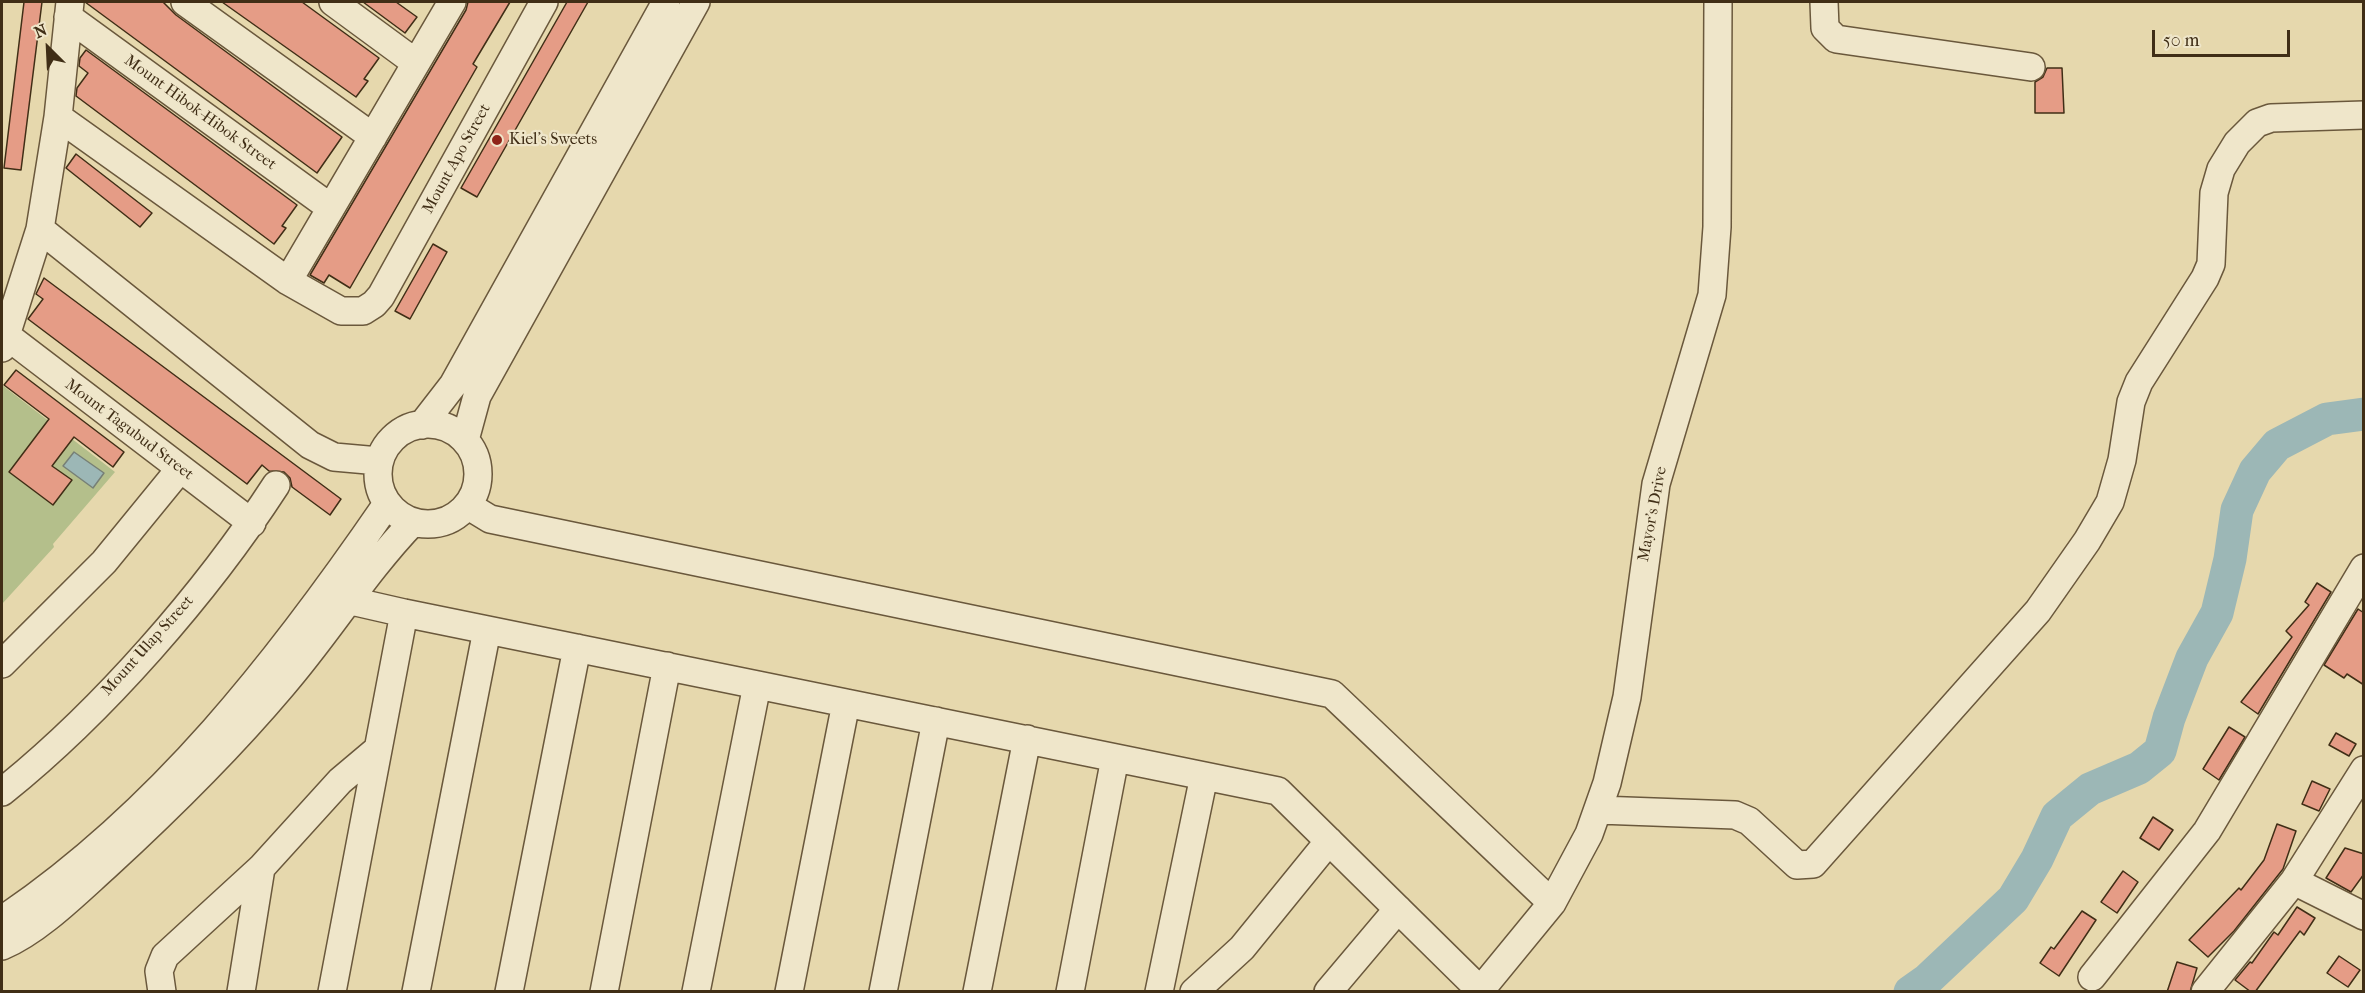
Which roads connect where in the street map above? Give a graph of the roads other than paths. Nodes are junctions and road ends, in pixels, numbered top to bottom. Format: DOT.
graph roads {
  1 [pos="185,2"];
  2 [pos="333,2"];
  3 [pos="452,2"];
  4 [pos="544,2"];
  5 [pos="666,2"];
  6 [pos="696,2"];
  7 [pos="1718,2"];
  8 [pos="1824,2"];
  9 [pos="69,9"];
  10 [pos="416,63"];
  11 [pos="2031,67"];
  12 [pos="2364,115"];
  13 [pos="58,117"];
  14 [pos="373,137"];
  15 [pos="331,208"];
  16 [pos="40,229"];
  17 [pos="288,281"];
  18 [pos="4,342"];
  19 [pos="422,425"];
  20 [pos="465,440"];
  21 [pos="379,461"];
  22 [pos="180,469"];
  23 [pos="276,485"];
  24 [pos="387,504"];
  25 [pos="466,505"];
  26 [pos="413,522"];
  27 [pos="252,523"];
  28 [pos="2364,568"];
  29 [pos="338,595"];
  30 [pos="404,613"];
  31 [pos="487,630"];
  32 [pos="576,648"];
  33 [pos="2,664"];
  34 [pos="667,666"];
  35 [pos="757,685"];
  36 [pos="846,703"];
  37 [pos="936,721"];
  38 [pos="1027,740"];
  39 [pos="378,749"];
  40 [pos="1115,758"];
  41 [pos="2364,770"];
  42 [pos="1204,776"];
  43 [pos="2,792"];
  44 [pos="1599,810"];
  45 [pos="1329,841"];
  46 [pos="261,868"];
  47 [pos="2294,881"];
  48 [pos="1552,903"];
  49 [pos="1398,909"];
  50 [pos="2364,916"];
  51 [pos="2,920"];
  52 [pos="2,946"];
  53 [pos="2092,977"];
  54 [pos="1479,991"];
  55 [pos="162,992"];
  56 [pos="241,992"];
  57 [pos="332,992"];
  58 [pos="416,992"];
  59 [pos="509,992"];
  60 [pos="604,992"];
  61 [pos="696,992"];
  62 [pos="789,992"];
  63 [pos="883,992"];
  64 [pos="977,992"];
  65 [pos="1070,992"];
  66 [pos="1159,992"];
  67 [pos="1194,992"];
  68 [pos="1328,992"];
  69 [pos="2205,992"];
  1 -- 14 [label="street"];
  2 -- 10 [label="street"];
  3 -- 10 [label="street"];
  4 -- 17 [label="street, Mount Apo Street"];
  5 -- 19 [label="street"];
  6 -- 20 [label="street"];
  7 -- 44 [label="street, Mayor's Drive"];
  8 -- 11 [label="street"];
  9 -- 13 [label="street"];
  9 -- 15 [label="street, Mount Hibok-Hibok Street"];
  10 -- 14 [label="street"];
  12 -- 44 [label="street"];
  13 -- 16 [label="street"];
  13 -- 17 [label="street"];
  14 -- 15 [label="street"];
  15 -- 17 [label="street"];
  16 -- 18 [label="street"];
  16 -- 21 [label="street"];
  18 -- 22 [label="street, Mount Tagubud Street"];
  19 -- 20 [label="street"];
  19 -- 21 [label="street"];
  20 -- 25 [label="street"];
  21 -- 24 [label="street"];
  22 -- 27 [label="street, Mount Tagubud Street"];
  22 -- 33 [label="street"];
  23 -- 27 [label="street, Mount Ulap Street"];
  24 -- 26 [label="street"];
  24 -- 29 [label="street"];
  25 -- 26 [label="street"];
  25 -- 48 [label="street"];
  26 -- 29 [label="street"];
  27 -- 43 [label="street, Mount Ulap Street"];
  28 -- 53 [label="street"];
  29 -- 30 [label="street"];
  29 -- 51 [label="street"];
  29 -- 52 [label="street"];
  30 -- 31 [label="street"];
  30 -- 39 [label="street"];
  31 -- 32 [label="street"];
  31 -- 58 [label="street"];
  32 -- 34 [label="street"];
  32 -- 59 [label="street"];
  34 -- 35 [label="street"];
  34 -- 60 [label="street"];
  35 -- 36 [label="street"];
  35 -- 61 [label="street"];
  36 -- 37 [label="street"];
  36 -- 62 [label="street"];
  37 -- 38 [label="street"];
  37 -- 63 [label="street"];
  38 -- 40 [label="street"];
  38 -- 64 [label="street"];
  39 -- 46 [label="street"];
  39 -- 57 [label="street"];
  40 -- 42 [label="street"];
  40 -- 65 [label="street"];
  41 -- 47 [label="street"];
  42 -- 45 [label="street"];
  42 -- 66 [label="street"];
  44 -- 48 [label="street, Mayor's Drive"];
  45 -- 49 [label="street"];
  45 -- 67 [label="street"];
  46 -- 55 [label="street"];
  46 -- 56 [label="street"];
  47 -- 50 [label="street"];
  47 -- 69 [label="street"];
  48 -- 54 [label="street, Mayor's Drive"];
  49 -- 54 [label="street"];
  49 -- 68 [label="street"];
}
